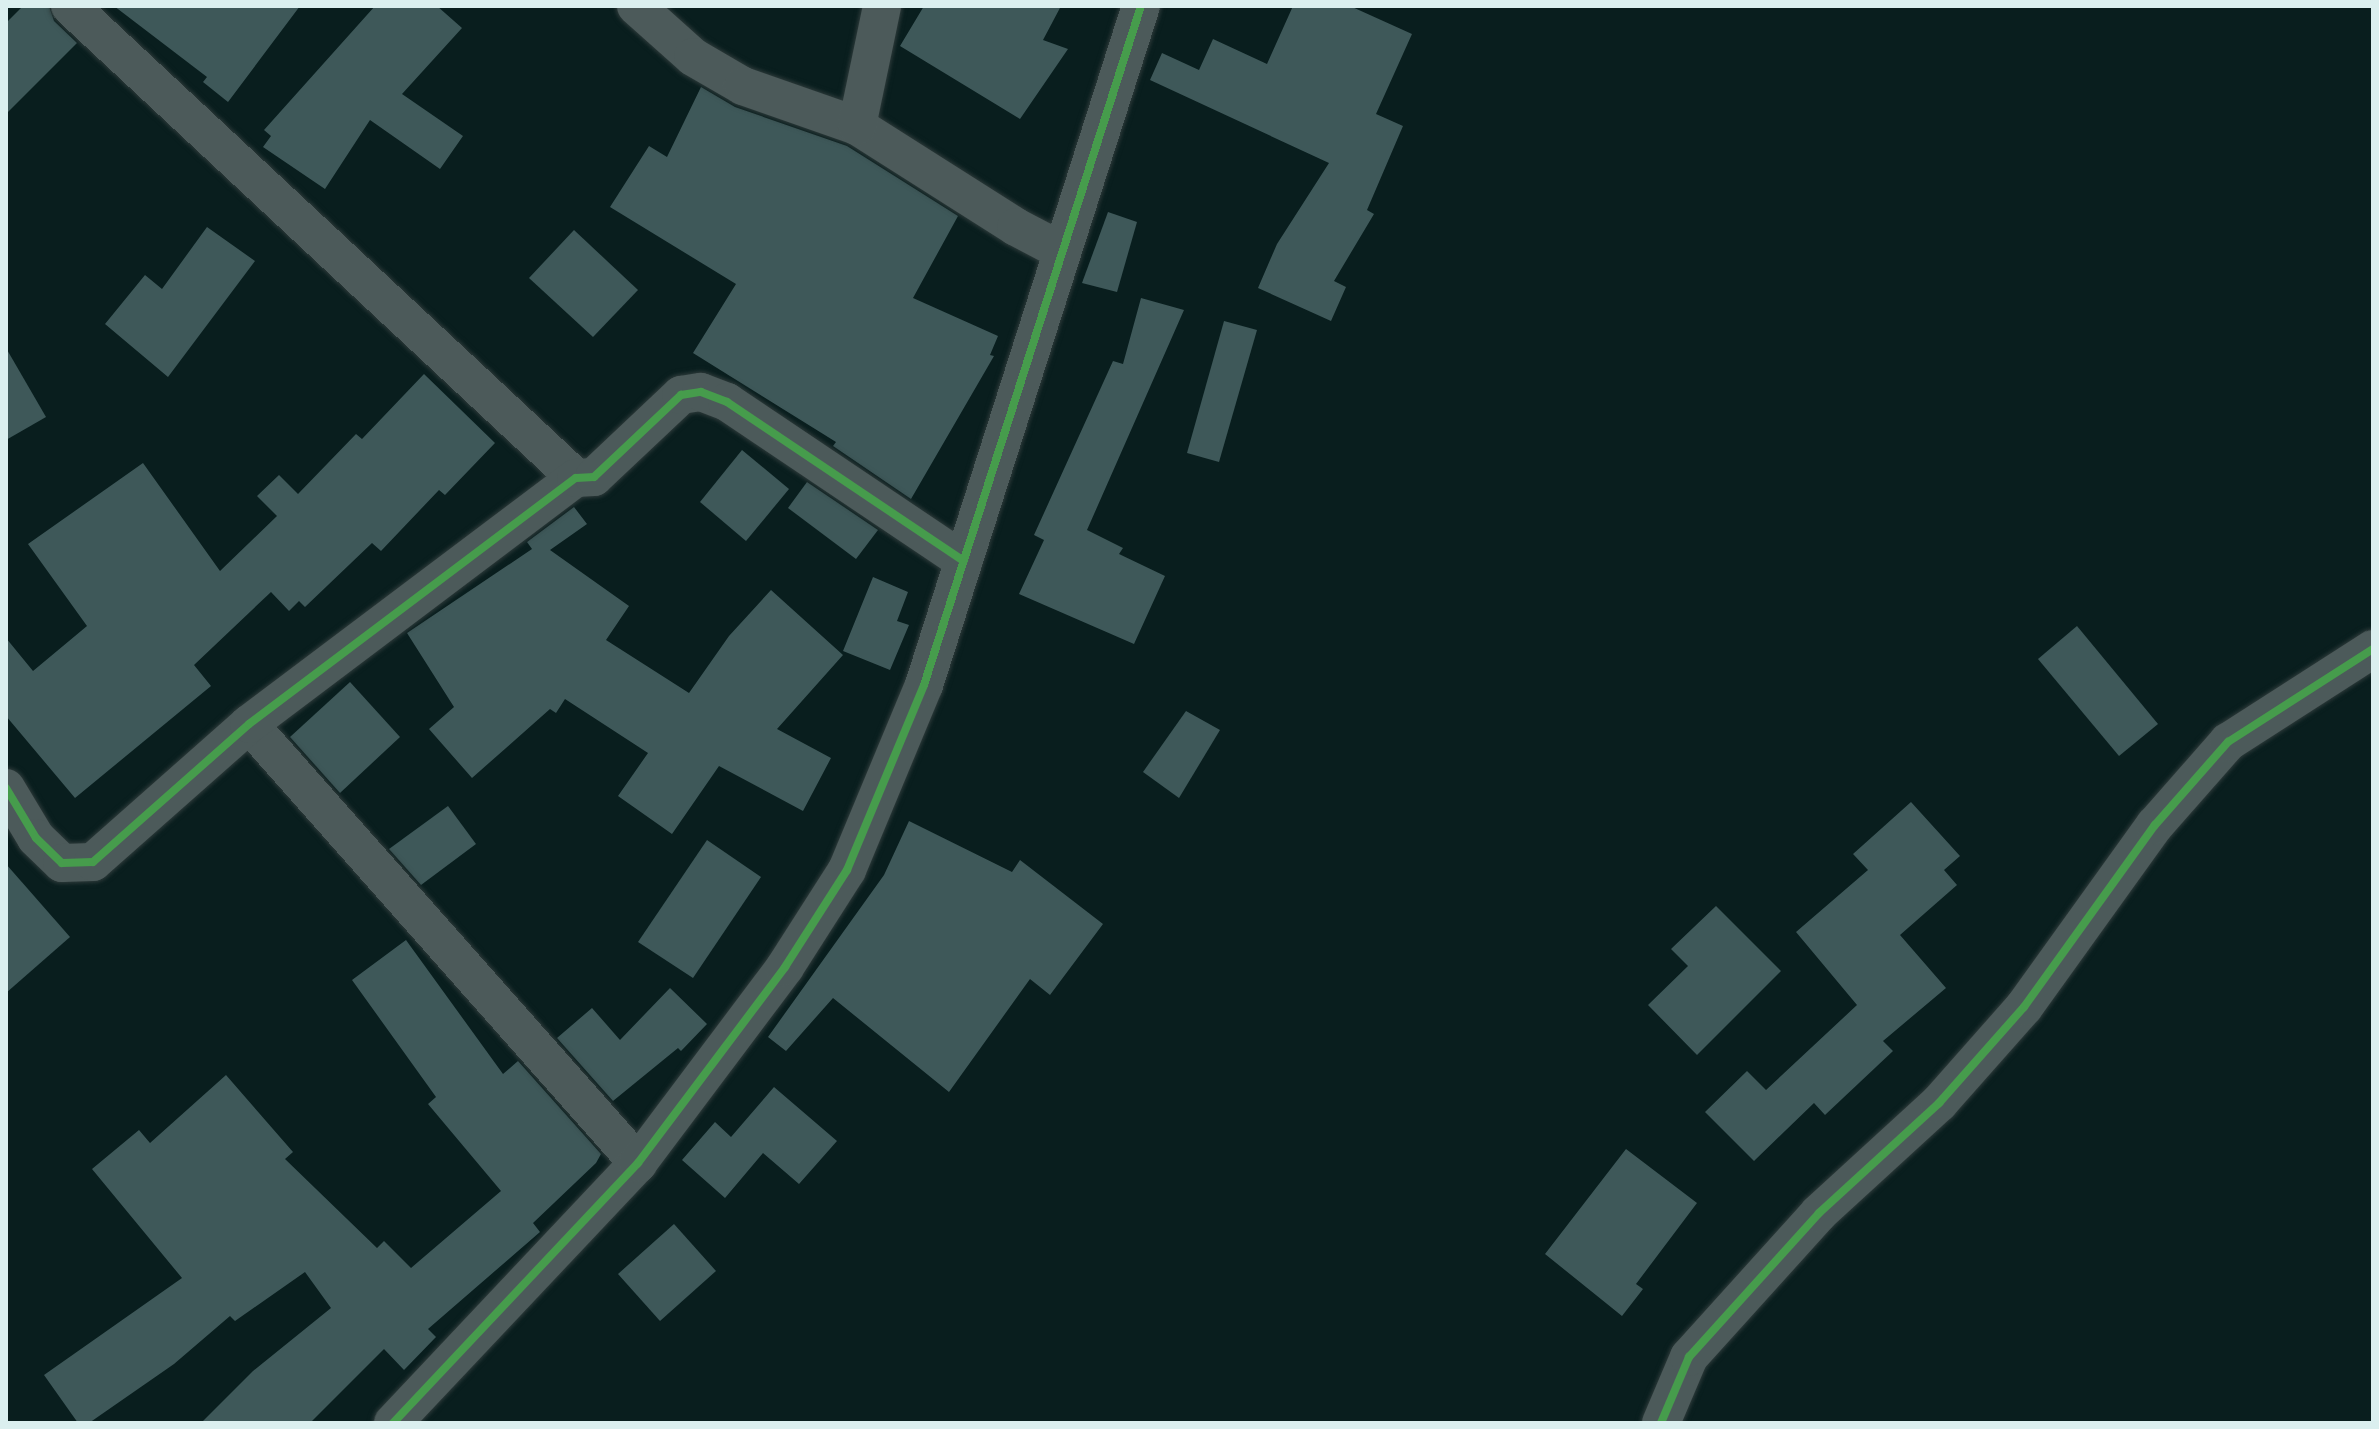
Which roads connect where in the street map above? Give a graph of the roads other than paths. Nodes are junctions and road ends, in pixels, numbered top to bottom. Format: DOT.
graph roads {
  1 [pos="70,6"];
  2 [pos="636,6"];
  3 [pos="882,6"];
  4 [pos="1141,6"];
  5 [pos="857,126"];
  6 [pos="1062,251"];
  7 [pos="576,478"];
  8 [pos="964,561"];
  9 [pos="2373,649"];
  10 [pos="249,724"];
  11 [pos="6,788"];
  12 [pos="638,1163"];
  13 [pos="393,1423"];
  14 [pos="1661,1423"];
  1 -- 7 [label="street"];
  2 -- 5 [label="street"];
  3 -- 5 [label="street"];
  4 -- 6 [label="street"];
  5 -- 6 [label="street"];
  6 -- 8 [label="street"];
  7 -- 8 [label="street"];
  7 -- 10 [label="street"];
  8 -- 12 [label="street"];
  9 -- 14 [label="street"];
  10 -- 11 [label="street"];
  10 -- 12 [label="street"];
  12 -- 13 [label="street"];
}
